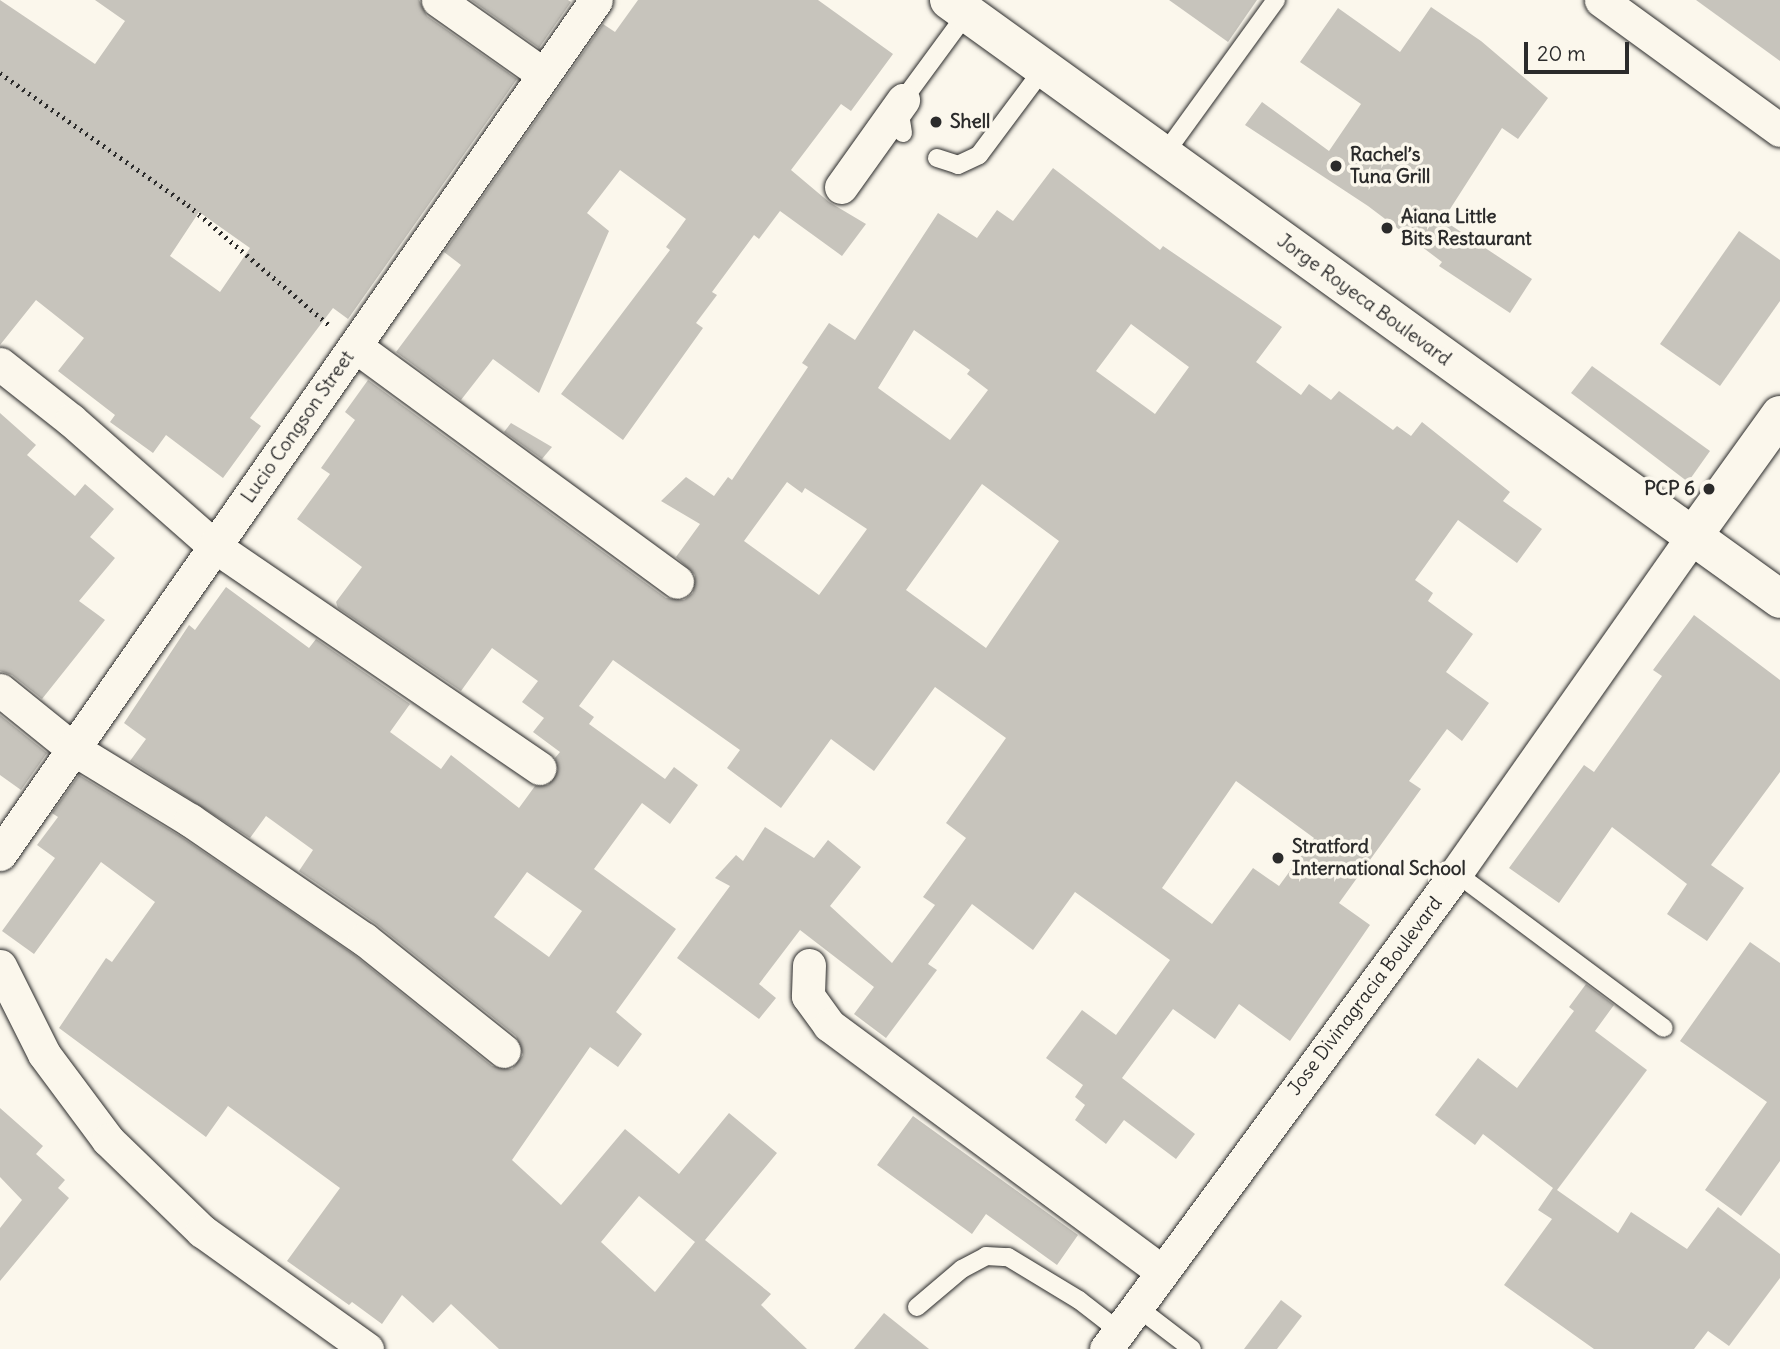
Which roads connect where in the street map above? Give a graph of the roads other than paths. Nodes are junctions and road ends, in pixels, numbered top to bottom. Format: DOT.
graph roads {
  1 [pos="438,0"];
  2 [pos="596,0"];
  3 [pos="1276,0"];
  4 [pos="1601,0"];
  5 [pos="958,6"];
  6 [pos="1044,68"];
  7 [pos="543,74"];
  8 [pos="903,100"];
  9 [pos="1780,130"];
  10 [pos="903,133"];
  11 [pos="1163,156"];
  12 [pos="937,158"];
  13 [pos="841,187"];
  14 [pos="355,346"];
  15 [pos="0,364"];
  16 [pos="1780,415"];
  17 [pos="1693,536"];
  18 [pos="214,546"];
  19 [pos="677,582"];
  20 [pos="1780,599"];
  21 [pos="0,690"];
  22 [pos="72,748"];
  23 [pos="539,768"];
  24 [pos="0,854"];
  25 [pos="1456,873"];
  26 [pos="809,965"];
  27 [pos="0,966"];
  28 [pos="1664,1028"];
  29 [pos="504,1051"];
  30 [pos="1161,1271"];
  31 [pos="917,1307"];
  32 [pos="1121,1329"];
  33 [pos="367,1349"];
  34 [pos="1192,1349"];
  1 -- 7 [label="street"];
  2 -- 7 [label="street, Lucio Congson Street"];
  3 -- 11 [label="lane"];
  4 -- 9 [label="street"];
  5 -- 6 [label="street, Jorge Royeca Boulevard"];
  5 -- 8 [label="lane"];
  6 -- 11 [label="street, Jorge Royeca Boulevard"];
  6 -- 12 [label="lane"];
  7 -- 14 [label="street, Lucio Congson Street"];
  8 -- 10 [label="lane"];
  8 -- 13 [label="street"];
  11 -- 17 [label="street, Jorge Royeca Boulevard"];
  14 -- 18 [label="street, Lucio Congson Street"];
  14 -- 19 [label="street"];
  15 -- 18 [label="street"];
  16 -- 17 [label="street"];
  17 -- 20 [label="street, Jorge Royeca Boulevard"];
  17 -- 25 [label="street, Jose Divinagracia Boulevard"];
  18 -- 22 [label="street, Lucio Congson Street"];
  18 -- 23 [label="street"];
  21 -- 22 [label="street"];
  22 -- 24 [label="street, Lucio Congson Street"];
  22 -- 29 [label="street"];
  25 -- 28 [label="lane"];
  25 -- 30 [label="street, Jose Divinagracia Boulevard"];
  26 -- 30 [label="street"];
  27 -- 33 [label="street"];
  30 -- 32 [label="street, Jose Divinagracia Boulevard"];
  31 -- 32 [label="lane"];
  32 -- 34 [label="lane"];
}
